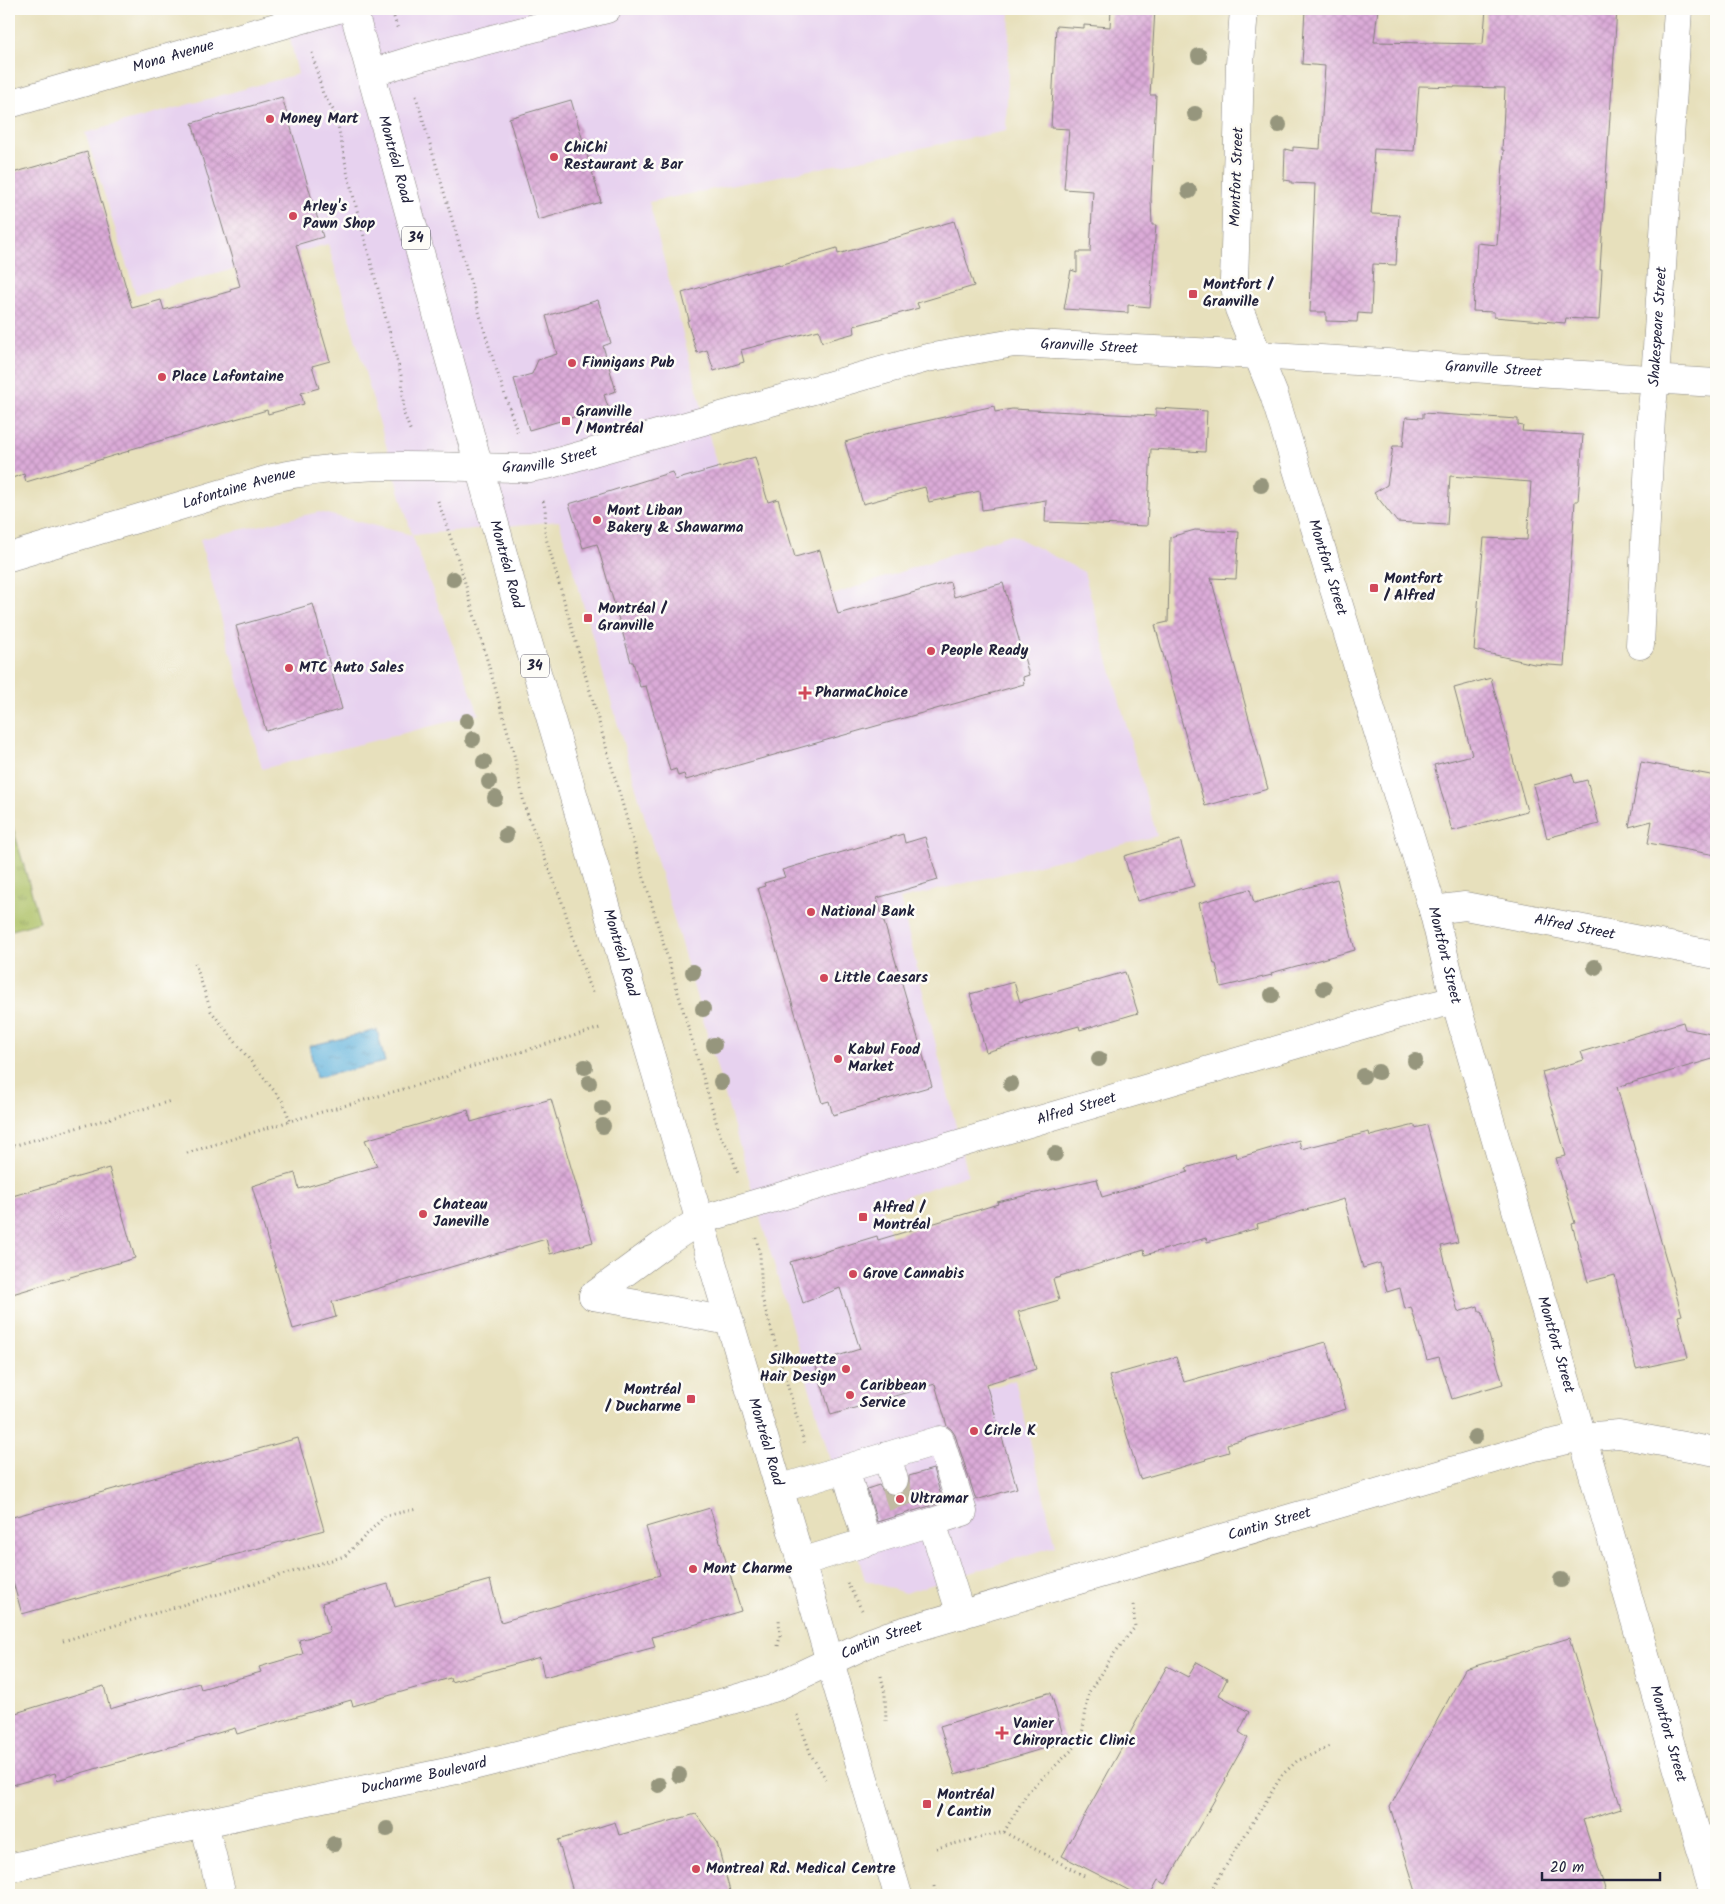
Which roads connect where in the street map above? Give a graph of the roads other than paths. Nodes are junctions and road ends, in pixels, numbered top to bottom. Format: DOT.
graph roads {
  1 [pos="338,9"];
  2 [pos="353,9"];
  3 [pos="607,9"];
  4 [pos="1244,9"];
  5 [pos="1678,9"];
  6 [pos="370,73"];
  7 [pos="9,104"];
  8 [pos="1257,355"];
  9 [pos="1655,380"];
  10 [pos="1716,383"];
  11 [pos="478,468"];
  12 [pos="9,557"];
  13 [pos="1640,645"];
  14 [pos="1433,910"];
  15 [pos="1716,955"];
  16 [pos="1455,1000"];
  17 [pos="700,1220"];
  18 [pos="729,1321"];
  19 [pos="1582,1437"];
  20 [pos="1716,1452"];
  21 [pos="845,1469"];
  22 [pos="779,1489"];
  23 [pos="916,1523"];
  24 [pos="867,1542"];
  25 [pos="801,1562"];
  26 [pos="961,1615"];
  27 [pos="831,1660"];
  28 [pos="204,1823"];
  29 [pos="9,1868"];
  30 [pos="222,1895"];
  31 [pos="898,1895"];
  32 [pos="1714,1895"];
  1 -- 7 [label="street, Mona Avenue"];
  2 -- 6 [label="street, Montréal Road / 34"];
  3 -- 6 [label="street"];
  4 -- 8 [label="street, Montfort Street"];
  5 -- 9 [label="street, Shakespeare Street"];
  6 -- 11 [label="street, Montréal Road / 34"];
  8 -- 9 [label="street, Granville Street"];
  8 -- 11 [label="street, Granville Street"];
  8 -- 14 [label="street, Montfort Street"];
  9 -- 10 [label="street, Granville Street"];
  9 -- 13 [label="street, Shakespeare Street"];
  11 -- 12 [label="street, Lafontaine Avenue"];
  11 -- 17 [label="street, Montréal Road / 34"];
  14 -- 15 [label="street, Alfred Street"];
  14 -- 16 [label="street, Montfort Street"];
  16 -- 17 [label="street, Alfred Street"];
  16 -- 19 [label="street, Montfort Street"];
  17 -- 18 [label="street, Montréal Road / 34"];
  17 -- 18 [label="street, Alfred Street"];
  18 -- 22 [label="street, Montréal Road / 34"];
  19 -- 20 [label="street, Cantin Street"];
  19 -- 26 [label="street, Cantin Street"];
  19 -- 32 [label="street, Montfort Street"];
  21 -- 22 [label="street"];
  21 -- 23 [label="street"];
  21 -- 24 [label="street"];
  22 -- 25 [label="street, Montréal Road / 34"];
  23 -- 24 [label="street"];
  23 -- 26 [label="street"];
  24 -- 25 [label="street"];
  25 -- 27 [label="street, Montréal Road / 34"];
  26 -- 27 [label="street, Cantin Street"];
  27 -- 28 [label="street, Ducharme Boulevard"];
  27 -- 31 [label="street, Montréal Road / 34"];
  28 -- 29 [label="street, Ducharme Boulevard"];
  28 -- 30 [label="street"];
}
